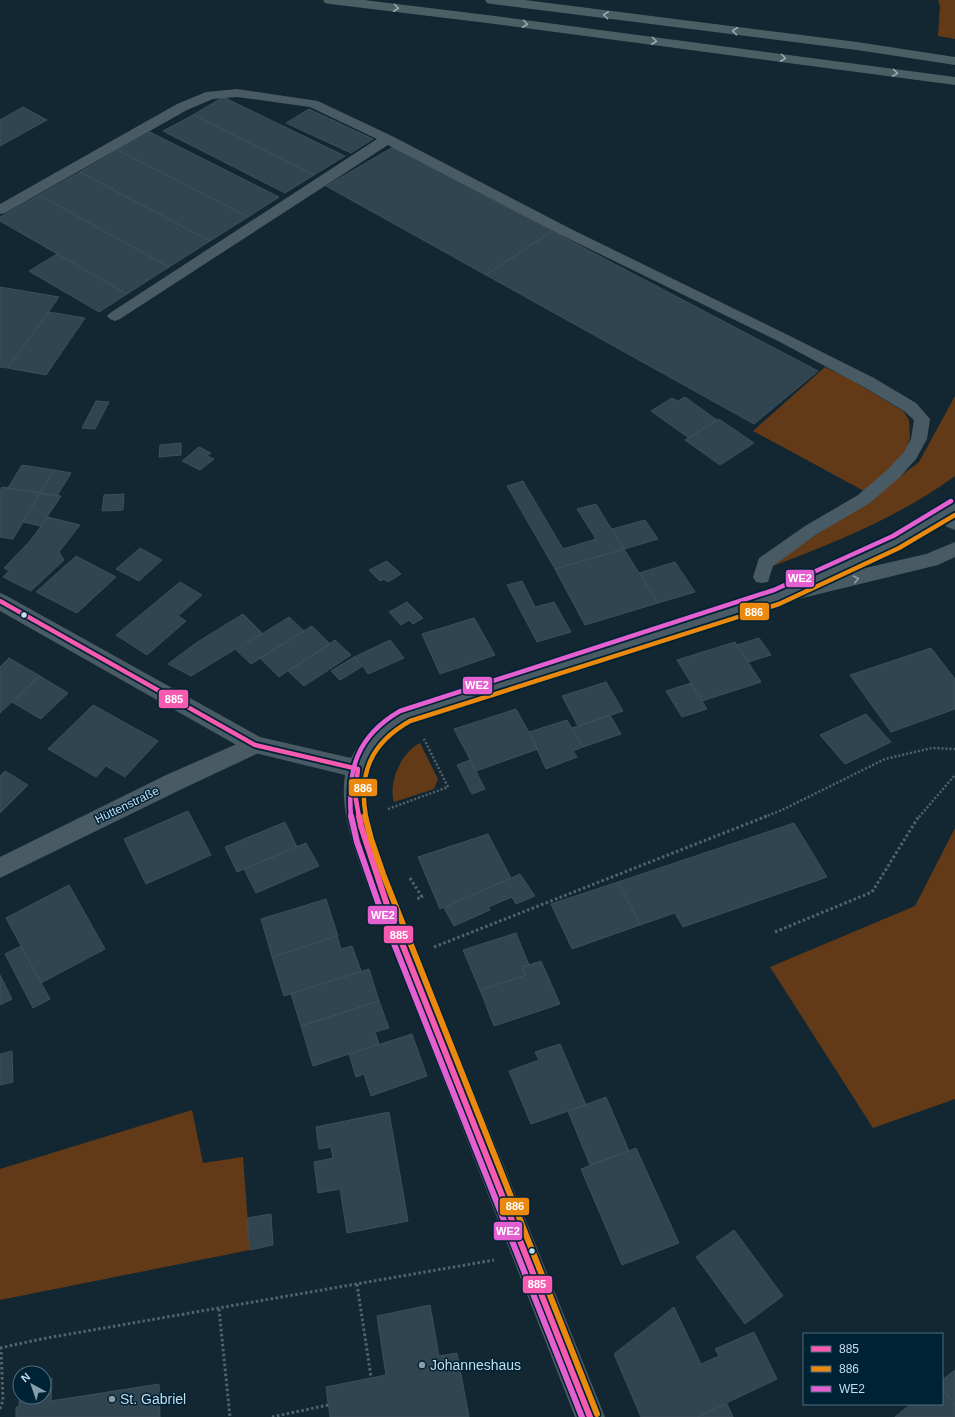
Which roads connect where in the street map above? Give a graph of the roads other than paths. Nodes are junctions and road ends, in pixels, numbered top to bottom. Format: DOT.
graph roads {
  1 [pos="330,0"];
  2 [pos="492,0"];
  3 [pos="955,60"];
  4 [pos="955,81"];
  5 [pos="387,139"];
  6 [pos="0,210"];
  7 [pos="115,316"];
  8 [pos="951,515"];
  9 [pos="955,549"];
  10 [pos="762,577"];
  11 [pos="777,597"];
  12 [pos="0,601"];
  13 [pos="255,745"];
  14 [pos="358,769"];
  15 [pos="0,868"];
  16 [pos="590,1417"];
  1 -- 4 [label="highway, one-way"];
  3 -- 2 [label="highway, one-way"];
  5 -- 6 [label="lane"];
  5 -- 7 [label="lane"];
  5 -- 10 [label="lane"];
  8 -- 11 [label="street"];
  11 -- 9 [label="street, one-way"];
  11 -- 14 [label="street"];
  12 -- 13 [label="street"];
  13 -- 14 [label="street"];
  13 -- 15 [label="street, Hüttenstraße"];
  14 -- 16 [label="street"];
}
